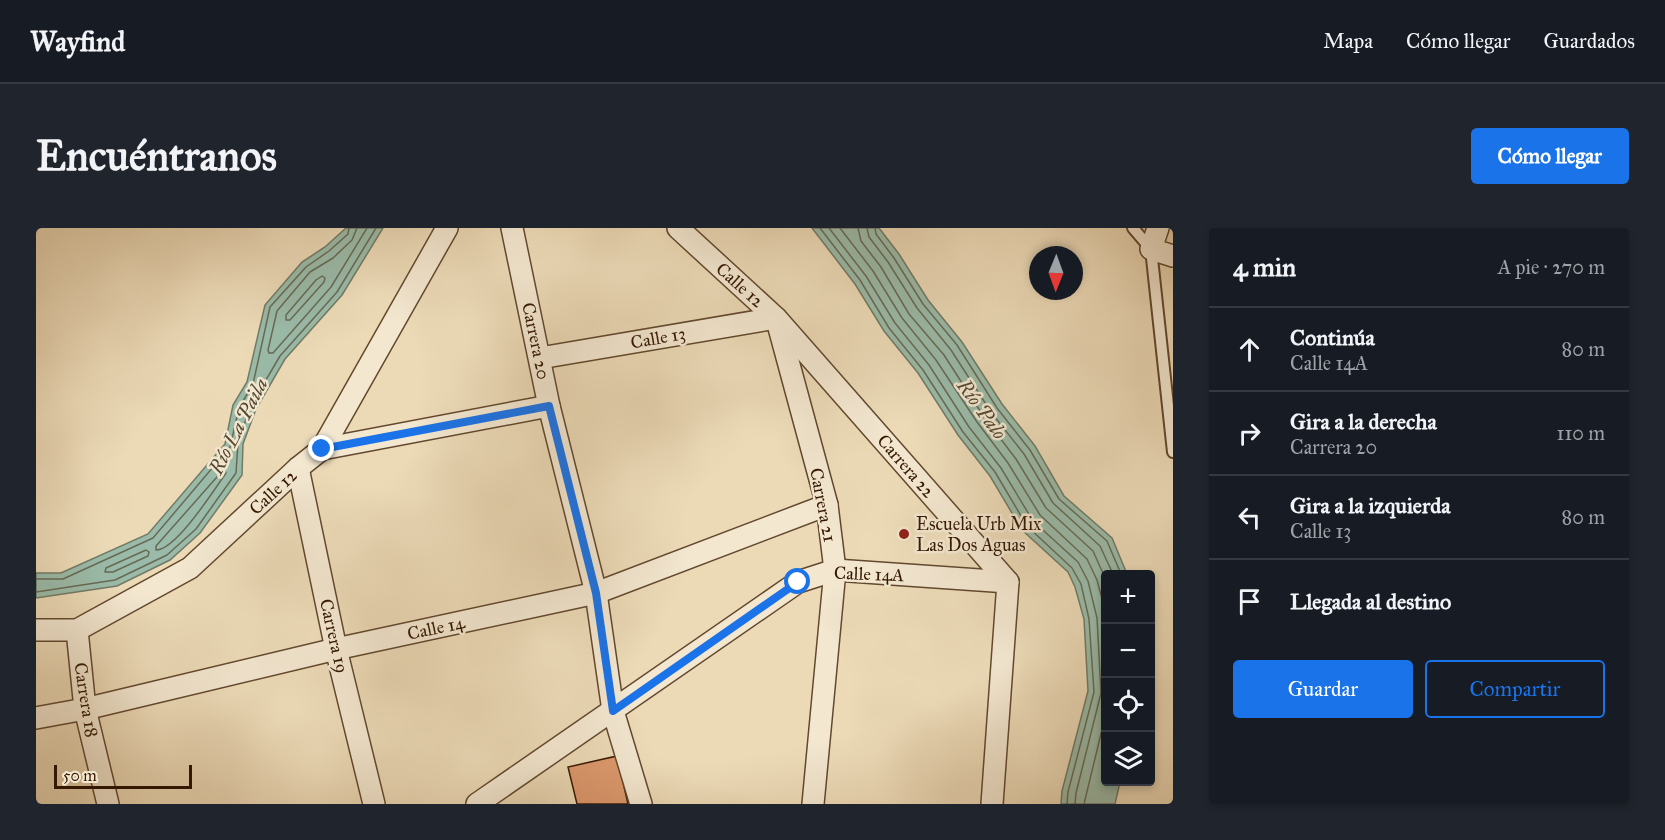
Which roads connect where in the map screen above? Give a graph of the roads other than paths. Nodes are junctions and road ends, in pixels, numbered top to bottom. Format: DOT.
graph roads {
  1 [pos="447,228"];
  2 [pos="512,228"];
  3 [pos="678,228"];
  4 [pos="1133,228"];
  5 [pos="1158,228"];
  6 [pos="1151,249"];
  7 [pos="1173,256"];
  8 [pos="776,318"];
  9 [pos="540,358"];
  10 [pos="549,406"];
  11 [pos="322,449"];
  12 [pos="1173,452"];
  13 [pos="298,468"];
  14 [pos="827,505"];
  15 [pos="835,570"];
  16 [pos="1008,582"];
  17 [pos="596,593"];
  18 [pos="36,630"];
  19 [pos="77,630"];
  20 [pos="336,649"];
  21 [pos="85,709"];
  22 [pos="613,711"];
  23 [pos="36,718"];
  24 [pos="108,804"];
  25 [pos="374,804"];
  26 [pos="477,804"];
  27 [pos="641,804"];
  28 [pos="813,804"];
  29 [pos="992,804"];
  1 -- 11 [label="street, Calle 12"];
  2 -- 9 [label="street, Carrera 20"];
  3 -- 8 [label="street, Calle 12"];
  4 -- 6 [label="lane"];
  5 -- 6 [label="street"];
  6 -- 7 [label="street"];
  6 -- 12 [label="lane"];
  8 -- 9 [label="street, Calle 13"];
  8 -- 14 [label="street, Carrera 21"];
  8 -- 16 [label="street, Carrera 22"];
  9 -- 10 [label="street, Carrera 20"];
  10 -- 11 [label="street"];
  10 -- 17 [label="street, Carrera 20"];
  11 -- 13 [label="street, Calle 12"];
  13 -- 19 [label="street, Calle 12"];
  13 -- 20 [label="street, Carrera 19"];
  14 -- 15 [label="street, Carrera 21"];
  14 -- 17 [label="street, Calle 14"];
  15 -- 16 [label="street, Calle 14A"];
  15 -- 22 [label="street, Calle 14A"];
  15 -- 28 [label="street, Carrera 21"];
  16 -- 29 [label="street"];
  17 -- 20 [label="street, Calle 14"];
  17 -- 22 [label="street, Carrera 20"];
  18 -- 19 [label="street, Calle 12"];
  19 -- 21 [label="street, Carrera 18"];
  20 -- 21 [label="street, Calle 14"];
  20 -- 25 [label="street, Carrera 19"];
  21 -- 23 [label="street, Calle 14"];
  21 -- 24 [label="street, Carrera 18"];
  22 -- 26 [label="street, Calle 14A"];
  22 -- 27 [label="street, Carrera 20"];
}
